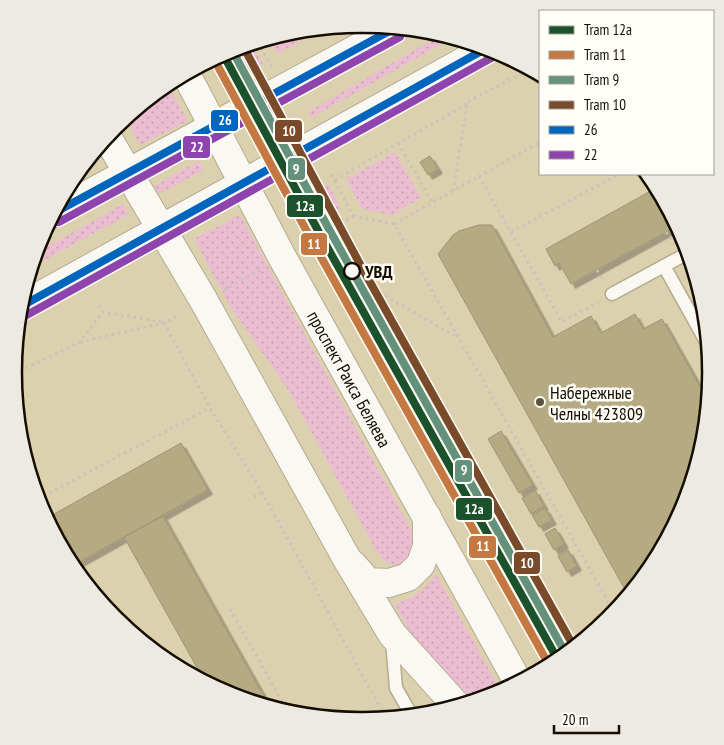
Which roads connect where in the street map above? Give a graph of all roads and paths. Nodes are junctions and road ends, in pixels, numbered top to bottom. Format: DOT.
graph roads {
  1 [pos="384,34"];
  2 [pos="262,49"];
  3 [pos="478,54"];
  4 [pos="274,71"];
  5 [pos="522,73"];
  6 [pos="189,80"];
  7 [pos="467,104"];
  8 [pos="214,126"];
  9 [pos="398,143"];
  10 [pos="539,143"];
  11 [pos="111,144"];
  12 [pos="330,172"];
  13 [pos="128,173"];
  14 [pos="618,175"];
  15 [pos="479,176"];
  16 [pos="335,180"];
  17 [pos="244,184"];
  18 [pos="453,191"];
  19 [pos="432,202"];
  20 [pos="66,206"];
  21 [pos="353,216"];
  22 [pos="394,224"];
  23 [pos="338,226"];
  24 [pos="162,229"];
  25 [pos="330,231"];
  26 [pos="511,232"];
  27 [pos="72,233"];
  28 [pos="321,236"];
  29 [pos="311,242"];
  30 [pos="77,243"];
  31 [pos="681,257"];
  32 [pos="268,266"];
  33 [pos="664,266"];
  34 [pos="374,289"];
  35 [pos="222,291"];
  36 [pos="612,294"];
  37 [pos="30,301"];
  38 [pos="99,306"];
  39 [pos="103,312"];
  40 [pos="180,314"];
  41 [pos="164,323"];
  42 [pos="699,330"];
  43 [pos="398,331"];
  44 [pos="459,338"];
  45 [pos="80,342"];
  46 [pos="22,370"];
  47 [pos="210,408"];
  48 [pos="262,492"];
  49 [pos="46,495"];
  50 [pos="254,497"];
  51 [pos="427,517"];
  52 [pos="347,559"];
  53 [pos="610,604"];
  54 [pos="230,609"];
  55 [pos="392,634"];
  56 [pos="515,676"];
  57 [pos="451,700"];
  58 [pos="282,702"];
  59 [pos="408,709"];
  60 [pos="382,711"];
  1 -- 8 [label="street"];
  2 -- 4 [label="path"];
  3 -- 17 [label="street"];
  5 -- 7 [label="path"];
  6 -- 8 [label="street, проспект Раиса Беляева"];
  7 -- 9 [label="path"];
  7 -- 18 [label="path"];
  8 -- 13 [label="street"];
  8 -- 17 [label="street, проспект Раиса Беляева"];
  9 -- 16 [label="path"];
  9 -- 19 [label="path"];
  10 -- 15 [label="path"];
  11 -- 13 [label="street"];
  12 -- 16 [label="path"];
  13 -- 20 [label="street"];
  13 -- 24 [label="street"];
  14 -- 26 [label="path"];
  15 -- 18 [label="path"];
  15 -- 26 [label="path"];
  16 -- 21 [label="path"];
  17 -- 24 [label="street"];
  17 -- 51 [label="street, проспект Раиса Беляева"];
  18 -- 19 [label="path"];
  19 -- 22 [label="path"];
  21 -- 22 [label="path"];
  21 -- 23 [label="path"];
  22 -- 44 [label="path"];
  23 -- 25 [label="path"];
  23 -- 34 [label="path"];
  24 -- 37 [label="street"];
  24 -- 52 [label="street"];
  26 -- 36 [label="path"];
  27 -- 30 [label="path"];
  28 -- 29 [label="path"];
  31 -- 33 [label="lane"];
  32 -- 35 [label="path"];
  33 -- 36 [label="lane"];
  33 -- 42 [label="lane"];
  34 -- 43 [label="path"];
  34 -- 44 [label="path"];
  38 -- 39 [label="path"];
  39 -- 41 [label="path"];
  39 -- 45 [label="path"];
  40 -- 41 [label="path"];
  41 -- 45 [label="path"];
  41 -- 47 [label="path"];
  44 -- 53 [label="path"];
  45 -- 46 [label="path"];
  47 -- 48 [label="path"];
  47 -- 49 [label="path"];
  48 -- 50 [label="path"];
  48 -- 60 [label="path"];
  51 -- 52 [label="street"];
  51 -- 56 [label="street, проспект Раиса Беляева"];
  52 -- 55 [label="street"];
  54 -- 58 [label="path"];
  55 -- 57 [label="street"];
  55 -- 59 [label="lane"];
}
